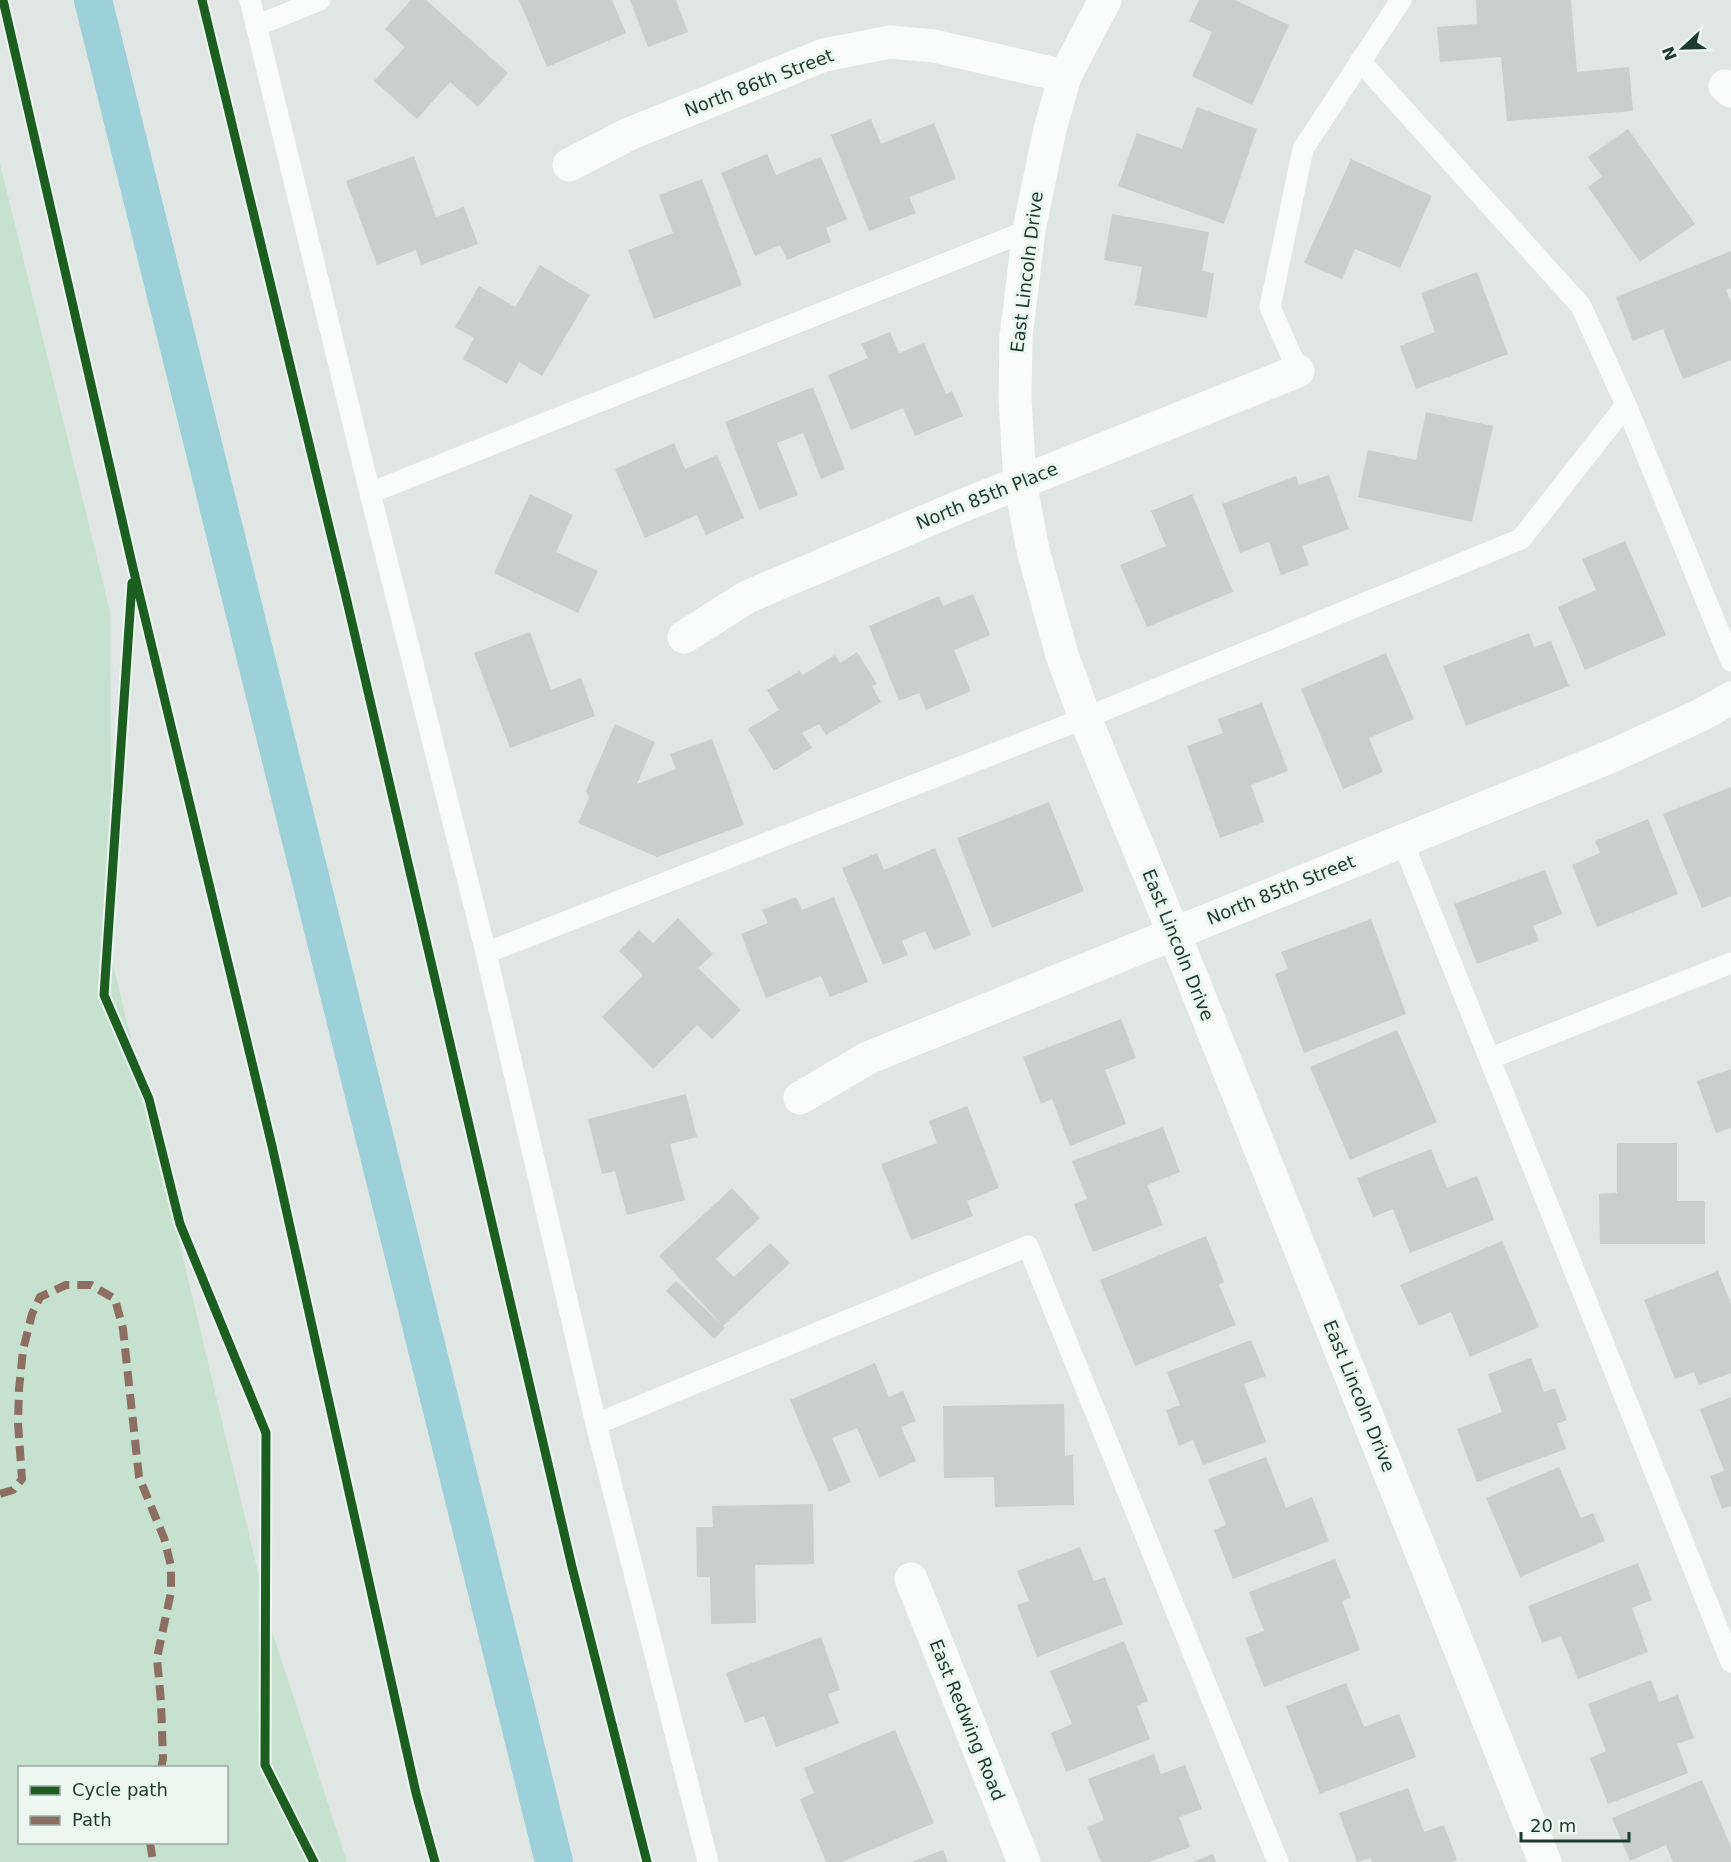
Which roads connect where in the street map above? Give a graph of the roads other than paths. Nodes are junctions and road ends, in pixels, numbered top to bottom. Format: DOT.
graph roads {
  1 [pos="250,0"];
  2 [pos="320,0"];
  3 [pos="1105,0"];
  4 [pos="1401,0"];
  5 [pos="256,26"];
  6 [pos="1360,61"];
  7 [pos="1065,75"];
  8 [pos="569,165"];
  9 [pos="1029,230"];
  10 [pos="1298,370"];
  11 [pos="1626,405"];
  12 [pos="1020,482"];
  13 [pos="370,493"];
  14 [pos="684,638"];
  15 [pos="1731,661"];
  16 [pos="1731,698"];
  17 [pos="1085,718"];
  18 [pos="1402,840"];
  19 [pos="1175,934"];
  20 [pos="486,953"];
  21 [pos="1731,963"];
  22 [pos="1491,1058"];
  23 [pos="800,1098"];
  24 [pos="596,1424"];
  25 [pos="910,1579"];
  26 [pos="1731,1662"];
  27 [pos="708,1862"];
  28 [pos="1024,1862"];
  29 [pos="1278,1862"];
  30 [pos="1545,1862"];
  1 -- 5 [label="lane"];
  2 -- 5 [label="lane"];
  3 -- 7 [label="street, East Lincoln Drive"];
  4 -- 6 [label="lane"];
  5 -- 13 [label="lane"];
  6 -- 10 [label="lane"];
  6 -- 11 [label="lane"];
  7 -- 8 [label="street, North 86th Street"];
  7 -- 9 [label="street, East Lincoln Drive"];
  9 -- 12 [label="street, East Lincoln Drive"];
  9 -- 13 [label="lane"];
  10 -- 12 [label="street, North 85th Place"];
  11 -- 15 [label="lane"];
  11 -- 17 [label="lane"];
  12 -- 14 [label="street, North 85th Place"];
  12 -- 17 [label="street, East Lincoln Drive"];
  13 -- 20 [label="lane"];
  16 -- 18 [label="street, North 85th Street"];
  17 -- 19 [label="street, East Lincoln Drive"];
  17 -- 20 [label="lane"];
  18 -- 19 [label="street, North 85th Street"];
  18 -- 22 [label="lane"];
  19 -- 23 [label="street, North 85th Street"];
  19 -- 30 [label="street, East Lincoln Drive"];
  20 -- 24 [label="lane"];
  21 -- 22 [label="lane"];
  22 -- 26 [label="lane"];
  24 -- 27 [label="lane"];
  24 -- 29 [label="lane"];
  25 -- 28 [label="street, East Redwing Road"];
}
